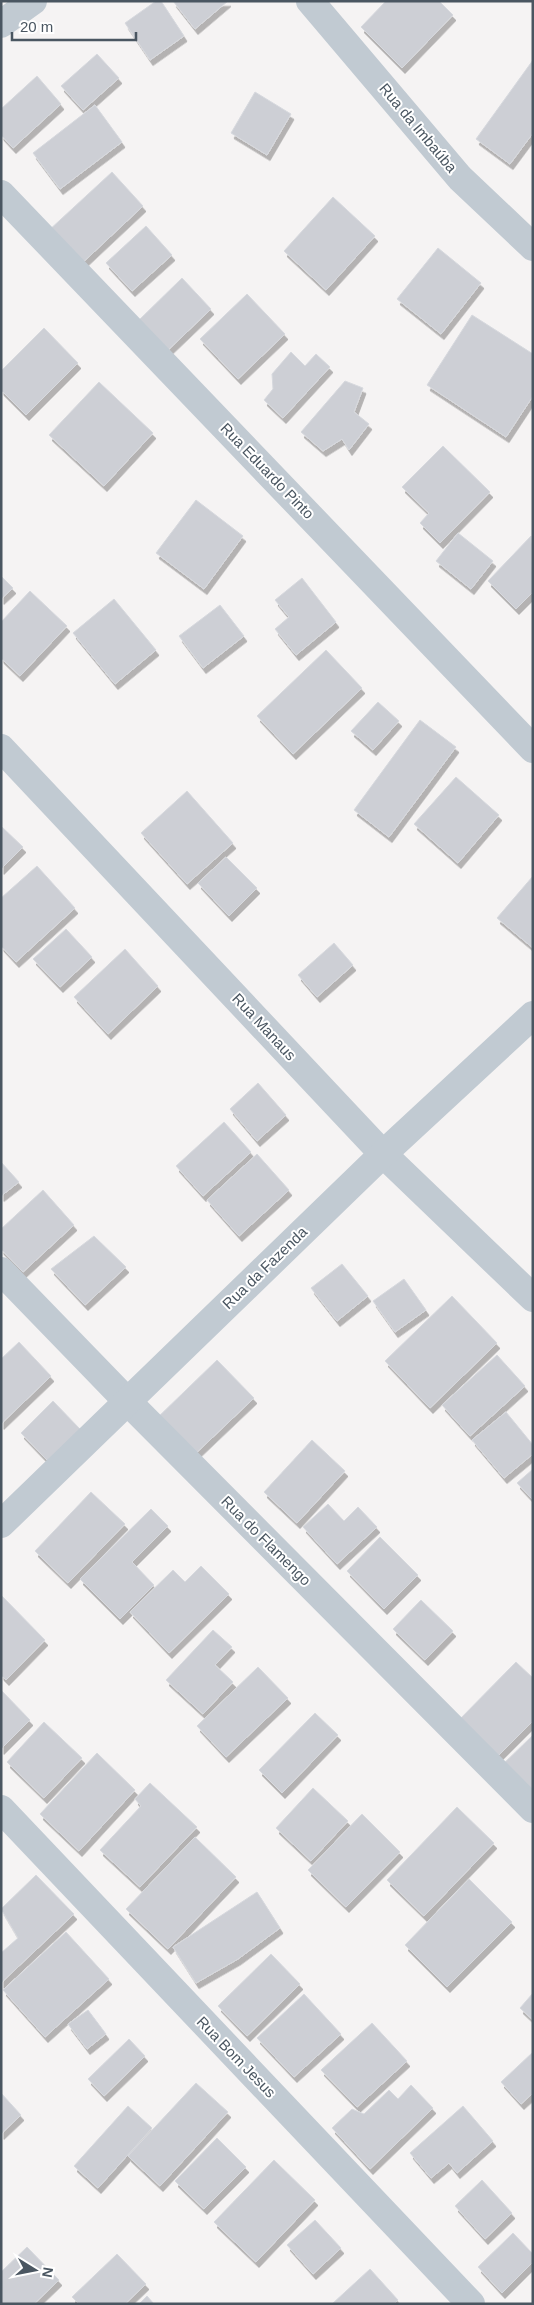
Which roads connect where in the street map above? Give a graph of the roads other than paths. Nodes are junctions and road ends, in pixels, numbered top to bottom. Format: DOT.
graph roads {
  1 [pos="33,1"];
  2 [pos="310,1"];
  3 [pos="1,24"];
  4 [pos="1,194"];
  5 [pos="533,247"];
  6 [pos="1,748"];
  7 [pos="533,748"];
  8 [pos="533,1015"];
  9 [pos="383,1154"];
  10 [pos="1,1271"];
  11 [pos="533,1298"];
  12 [pos="127,1401"];
  13 [pos="1,1524"];
  14 [pos="1,1809"];
  15 [pos="533,1809"];
  16 [pos="471,2304"];
  1 -- 3 [label="street"];
  2 -- 5 [label="street, Rua da Imbaúba"];
  4 -- 7 [label="street, Rua Eduardo Pinto"];
  6 -- 9 [label="street, Rua Manaus"];
  8 -- 9 [label="street, Rua da Fazenda"];
  9 -- 11 [label="street, Rua Manaus"];
  9 -- 12 [label="street, Rua da Fazenda"];
  10 -- 12 [label="street, Rua do Flamengo"];
  12 -- 13 [label="street, Rua da Fazenda"];
  12 -- 15 [label="street, Rua do Flamengo"];
  14 -- 16 [label="street, Rua Bom Jesus"];
}
